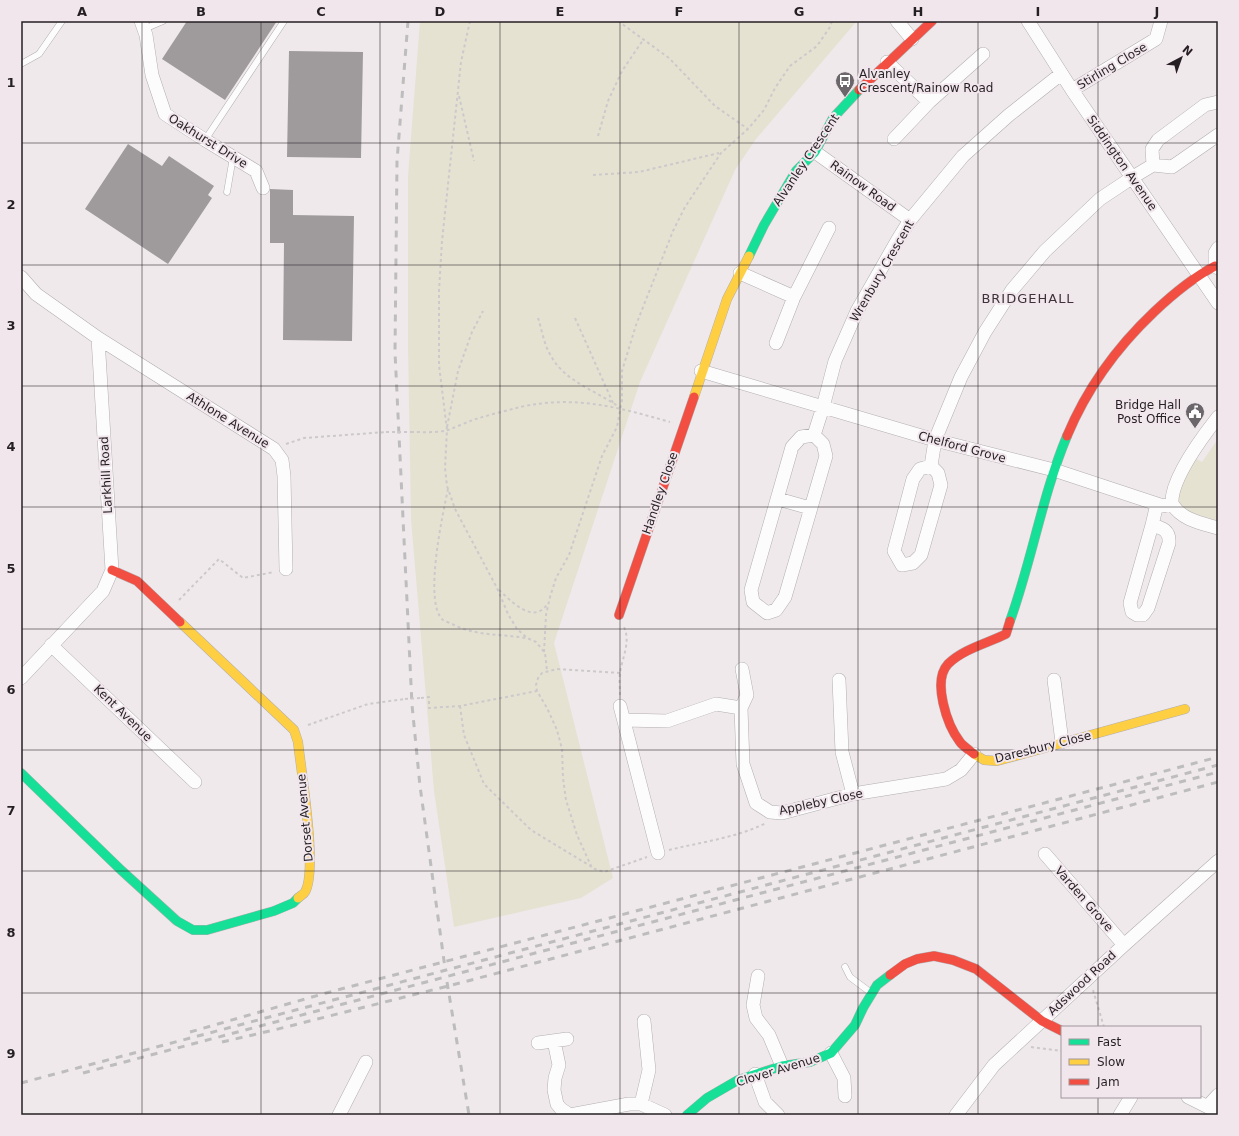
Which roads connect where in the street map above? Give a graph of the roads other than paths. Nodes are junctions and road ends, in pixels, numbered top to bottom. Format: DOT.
graph roads {
  1 [pos="62,21"];
  2 [pos="163,21"];
  3 [pos="284,21"];
  4 [pos="897,21"];
  5 [pos="932,21"];
  6 [pos="1028,21"];
  7 [pos="1161,21"];
  8 [pos="142,25"];
  9 [pos="912,39"];
  10 [pos="983,54"];
  11 [pos="887,62"];
  12 [pos="21,64"];
  13 [pos="1061,74"];
  14 [pos="1072,90"];
  15 [pos="929,102"];
  16 [pos="1218,102"];
  17 [pos="1218,136"];
  18 [pos="205,140"];
  19 [pos="894,140"];
  20 [pos="815,152"];
  21 [pos="233,157"];
  22 [pos="1153,165"];
  23 [pos="1132,177"];
  24 [pos="263,188"];
  25 [pos="227,192"];
  26 [pos="910,220"];
  27 [pos="829,228"];
  28 [pos="1218,248"];
  29 [pos="1216,267"];
  30 [pos="740,272"];
  31 [pos="1198,275"];
  32 [pos="21,277"];
  33 [pos="794,297"];
  34 [pos="1218,303"];
  35 [pos="98,338"];
  36 [pos="776,343"];
  37 [pos="701,371"];
  38 [pos="823,407"];
  39 [pos="1218,417"];
  40 [pos="814,435"];
  41 [pos="935,440"];
  42 [pos="931,466"];
  43 [pos="1054,470"];
  44 [pos="778,499"];
  45 [pos="1157,504"];
  46 [pos="1172,504"];
  47 [pos="810,508"];
  48 [pos="1152,525"];
  49 [pos="1218,528"];
  50 [pos="286,569"];
  51 [pos="112,570"];
  52 [pos="619,615"];
  53 [pos="51,645"];
  54 [pos="742,669"];
  55 [pos="21,678"];
  56 [pos="839,680"];
  57 [pos="1054,680"];
  58 [pos="620,706"];
  59 [pos="740,708"];
  60 [pos="1185,709"];
  61 [pos="624,720"];
  62 [pos="1062,742"];
  63 [pos="974,754"];
  64 [pos="21,773"];
  65 [pos="195,782"];
  66 [pos="853,794"];
  67 [pos="658,853"];
  68 [pos="1045,854"];
  69 [pos="1218,861"];
  70 [pos="1124,944"];
  71 [pos="845,967"];
  72 [pos="758,976"];
  73 [pos="872,993"];
  74 [pos="644,1021"];
  75 [pos="1042,1021"];
  76 [pos="1061,1030"];
  77 [pos="538,1043"];
  78 [pos="831,1053"];
  79 [pos="366,1062"];
  80 [pos="782,1066"];
  81 [pos="755,1074"];
  82 [pos="1218,1095"];
  83 [pos="845,1096"];
  84 [pos="1130,1098"];
  85 [pos="1190,1098"];
  86 [pos="641,1104"];
  87 [pos="1213,1109"];
  88 [pos="339,1115"];
  89 [pos="569,1115"];
  90 [pos="665,1115"];
  91 [pos="687,1115"];
  92 [pos="778,1115"];
  93 [pos="956,1115"];
  94 [pos="1120,1115"];
  1 -- 12 [label="lane"];
  2 -- 8 [label="lane"];
  3 -- 18 [label="lane"];
  4 -- 9 [label="street"];
  5 -- 9 [label="street, Alvanley Crescent"];
  6 -- 13 [label="street, Siddington Avenue"];
  7 -- 14 [label="street, Stirling Close"];
  8 -- 18 [label="street, Oakhurst Drive"];
  9 -- 11 [label="street, Alvanley Crescent"];
  10 -- 15 [label="street"];
  11 -- 15 [label="street"];
  11 -- 20 [label="street, Alvanley Crescent"];
  13 -- 14 [label="street, Siddington Avenue"];
  13 -- 26 [label="street, Wrenbury Crescent"];
  14 -- 23 [label="street, Siddington Avenue"];
  15 -- 19 [label="street"];
  16 -- 22 [label="street"];
  17 -- 22 [label="street"];
  18 -- 21 [label="street, Oakhurst Drive"];
  20 -- 26 [label="street, Rainow Road"];
  20 -- 30 [label="street, Alvanley Crescent"];
  21 -- 24 [label="street, Oakhurst Drive"];
  21 -- 25 [label="lane"];
  22 -- 23 [label="street"];
  23 -- 31 [label="street, Siddington Avenue"];
  23 -- 41 [label="street"];
  26 -- 38 [label="street, Wrenbury Crescent"];
  27 -- 33 [label="street"];
  28 -- 29 [label="street"];
  29 -- 31 [label="street, Daresbury Close"];
  30 -- 33 [label="street"];
  30 -- 37 [label="street, Alvanley Crescent"];
  31 -- 34 [label="street, Siddington Avenue"];
  31 -- 43 [label="street, Daresbury Close"];
  32 -- 35 [label="street"];
  33 -- 36 [label="street"];
  35 -- 50 [label="street, Athlone Avenue"];
  35 -- 51 [label="street, Larkhill Road"];
  37 -- 38 [label="street, Chelford Grove"];
  37 -- 52 [label="street, Handley Close"];
  38 -- 40 [label="street, Wrenbury Crescent"];
  38 -- 41 [label="street, Chelford Grove"];
  39 -- 46 [label="street"];
  40 -- 44 [label="street"];
  40 -- 47 [label="street"];
  41 -- 42 [label="street"];
  41 -- 43 [label="street, Chelford Grove"];
  42 -- 42 [label="street"];
  43 -- 45 [label="street, Chelford Grove"];
  43 -- 63 [label="street, Daresbury Close"];
  44 -- 47 [label="street"];
  44 -- 47 [label="street"];
  45 -- 46 [label="street, Chelford Grove"];
  45 -- 48 [label="street"];
  46 -- 49 [label="street"];
  48 -- 48 [label="street"];
  51 -- 53 [label="street, Larkhill Road"];
  51 -- 64 [label="street, Dorset Avenue"];
  53 -- 55 [label="street, Larkhill Road"];
  53 -- 65 [label="street, Kent Avenue"];
  54 -- 59 [label="street, Appleby Close"];
  56 -- 66 [label="street"];
  57 -- 62 [label="street"];
  58 -- 61 [label="street"];
  59 -- 61 [label="street"];
  59 -- 66 [label="street, Appleby Close"];
  60 -- 62 [label="street, Daresbury Close"];
  61 -- 67 [label="street"];
  62 -- 63 [label="street, Daresbury Close"];
  63 -- 66 [label="street, Appleby Close"];
  68 -- 70 [label="street, Varden Grove"];
  69 -- 70 [label="street, Adswood Road"];
  70 -- 75 [label="street, Adswood Road"];
  71 -- 73 [label="lane"];
  72 -- 80 [label="street"];
  73 -- 75 [label="street, Clover Avenue"];
  73 -- 78 [label="street, Clover Avenue"];
  74 -- 86 [label="street"];
  75 -- 76 [label="street, Clover Avenue"];
  75 -- 93 [label="street, Adswood Road"];
  77 -- 89 [label="street"];
  78 -- 80 [label="street, Clover Avenue"];
  78 -- 83 [label="street, Clover Avenue"];
  79 -- 88 [label="street"];
  80 -- 81 [label="street, Clover Avenue"];
  81 -- 91 [label="street, Clover Avenue"];
  81 -- 92 [label="street"];
  82 -- 87 [label="street"];
  84 -- 94 [label="street"];
  85 -- 87 [label="street"];
  86 -- 89 [label="street"];
  86 -- 90 [label="street"];
}
